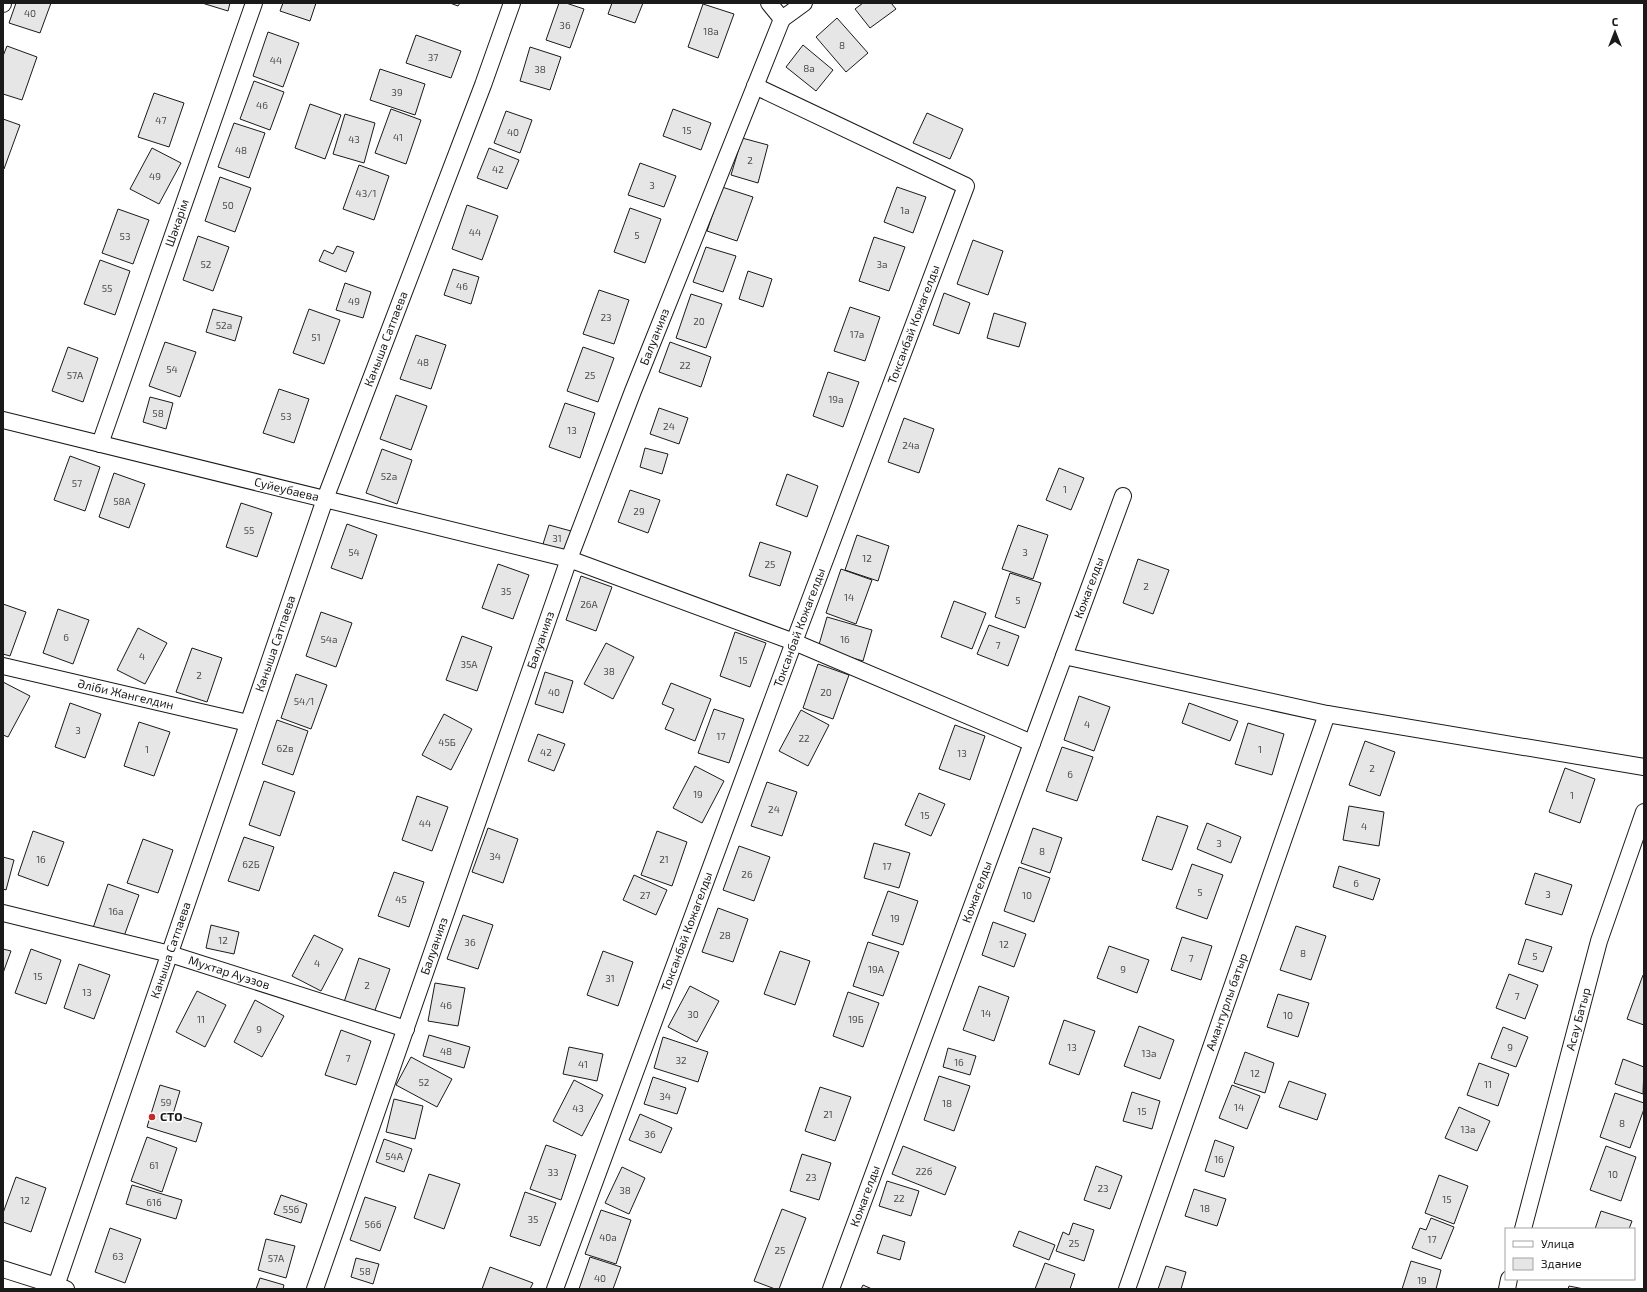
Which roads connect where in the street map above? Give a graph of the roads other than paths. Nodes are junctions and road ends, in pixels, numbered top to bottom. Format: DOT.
graph roads {
  1 [pos="254,3"];
  2 [pos="512,3"];
  3 [pos="769,3"];
  4 [pos="804,3"];
  5 [pos="782,19"];
  6 [pos="755,86"];
  7 [pos="3,420"];
  8 [pos="100,444"];
  9 [pos="1123,496"];
  10 [pos="325,499"];
  11 [pos="569,559"];
  12 [pos="794,642"];
  13 [pos="1064,656"];
  14 [pos="3,666"];
  15 [pos="1326,714"];
  16 [pos="248,723"];
  17 [pos="1032,743"];
  18 [pos="1644,766"];
  19 [pos="1644,812"];
  20 [pos="3,913"];
  21 [pos="170,954"];
  22 [pos="406,1029"];
  23 [pos="1522,1228"];
  24 [pos="3,1269"];
  25 [pos="59,1288"];
  26 [pos="315,1289"];
  27 [pos="555,1289"];
  28 [pos="831,1289"];
  29 [pos="1127,1289"];
  1 -- 8 [label="street, Шәкәрім"];
  2 -- 10 [label="street, Каныша Сатпаева"];
  3 -- 5 [label="street"];
  4 -- 5 [label="street"];
  5 -- 6 [label="street, Балуанияз"];
  6 -- 11 [label="street, Балуанияз"];
  6 -- 12 [label="street, Токсанбай Кожагелды"];
  7 -- 8 [label="street, Суйеубаева"];
  8 -- 10 [label="street, Суйеубаева"];
  9 -- 13 [label="street, Кожагелды"];
  10 -- 11 [label="street, Суйеубаева"];
  10 -- 16 [label="street, Каныша Сатпаева"];
  11 -- 12 [label="street, Суйеубаева"];
  11 -- 22 [label="street, Балуанияз"];
  12 -- 17 [label="street, Суйеубаева"];
  12 -- 27 [label="street, Токсанбай Кожагелды"];
  13 -- 15 [label="street"];
  13 -- 17 [label="street, Кожагелды"];
  14 -- 16 [label="street, Әліби Жангелдин"];
  15 -- 18 [label="street"];
  15 -- 29 [label="street, Амантурлы батыр"];
  16 -- 21 [label="street, Каныша Сатпаева"];
  17 -- 28 [label="street, Кожагелды"];
  19 -- 23 [label="street, Асау Батыр"];
  20 -- 21 [label="street, Мухтар Ауэзов"];
  21 -- 22 [label="street, Мухтар Ауэзов"];
  21 -- 25 [label="street, Каныша Сатпаева"];
  22 -- 26 [label="street, Балуанияз"];
  24 -- 25 [label="street"];
}
